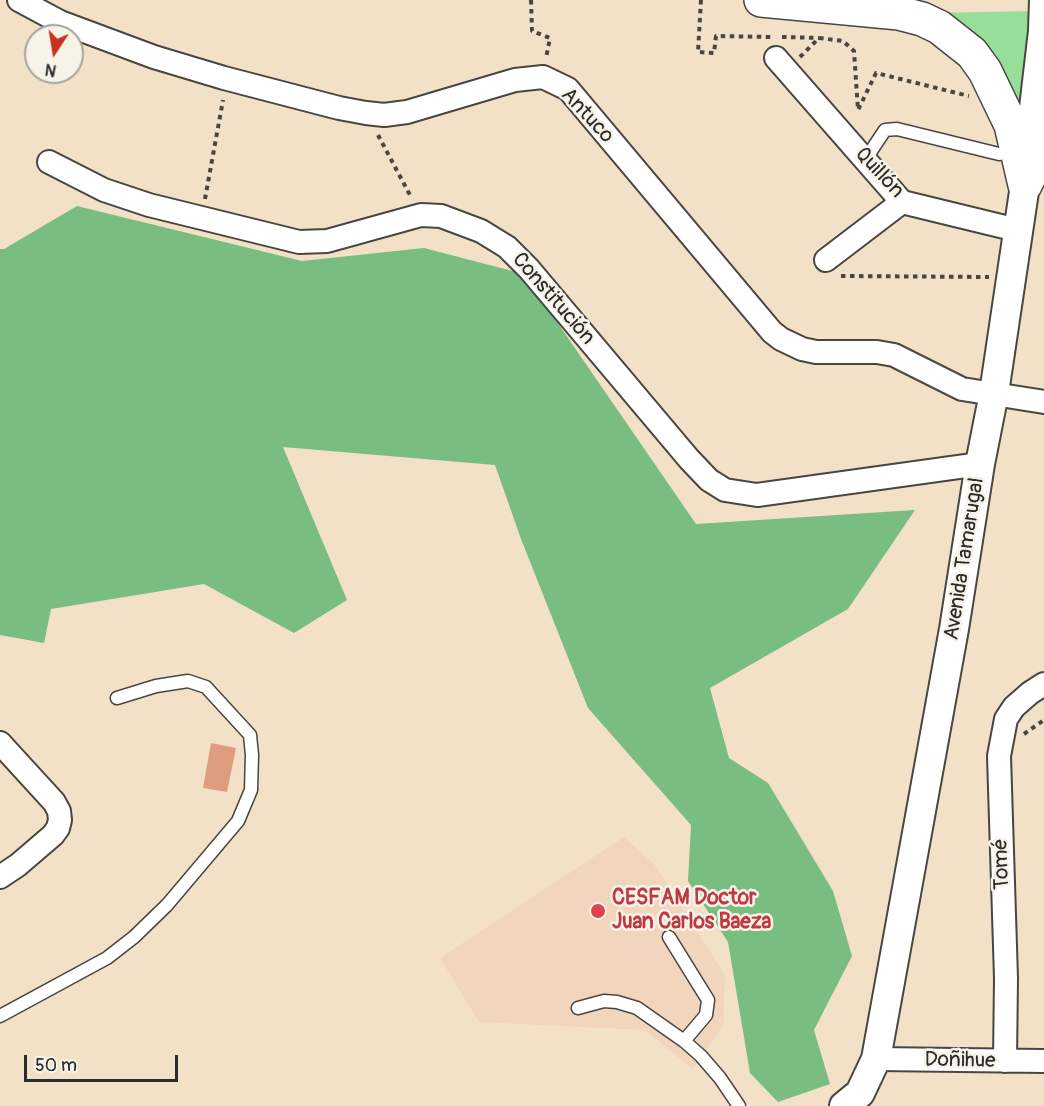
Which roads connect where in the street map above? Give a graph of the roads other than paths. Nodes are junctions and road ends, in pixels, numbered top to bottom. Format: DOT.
graph roads {
  1 [pos="20,0"];
  2 [pos="760,0"];
  3 [pos="1044,0"];
  4 [pos="782,63"];
  5 [pos="1044,147"];
  6 [pos="999,154"];
  7 [pos="865,160"];
  8 [pos="49,162"];
  9 [pos="1025,185"];
  10 [pos="902,202"];
  11 [pos="1017,230"];
  12 [pos="828,268"];
  13 [pos="994,393"];
  14 [pos="1044,402"];
  15 [pos="980,464"];
  16 [pos="1044,684"];
  17 [pos="117,698"];
  18 [pos="0,743"];
  19 [pos="0,877"];
  20 [pos="669,937"];
  21 [pos="578,1008"];
  22 [pos="0,1016"];
  23 [pos="684,1041"];
  24 [pos="876,1059"];
  25 [pos="1005,1061"];
  26 [pos="1044,1061"];
  27 [pos="739,1106"];
  28 [pos="844,1106"];
  1 -- 13 [label="street, Antuco"];
  2 -- 9 [label="main road"];
  3 -- 9 [label="street, Avenida Tamarugal"];
  4 -- 7 [label="street, Quillón"];
  5 -- 9 [label="main road"];
  6 -- 7 [label="lane"];
  7 -- 10 [label="street, Quillón"];
  8 -- 15 [label="street, Constitución"];
  9 -- 11 [label="street, Avenida Tamarugal"];
  10 -- 11 [label="street, Quillón"];
  10 -- 12 [label="street"];
  11 -- 13 [label="street, Avenida Tamarugal"];
  13 -- 14 [label="street, Antuco"];
  13 -- 15 [label="street, Avenida Tamarugal"];
  15 -- 24 [label="street, Avenida Tamarugal"];
  16 -- 25 [label="street, Tomé"];
  17 -- 22 [label="lane"];
  18 -- 19 [label="street"];
  20 -- 23 [label="lane"];
  21 -- 23 [label="lane"];
  23 -- 27 [label="lane"];
  24 -- 25 [label="street, Doñihue"];
  24 -- 28 [label="street, Avenida Tamarugal"];
  25 -- 26 [label="street, Doñihue"];
}
